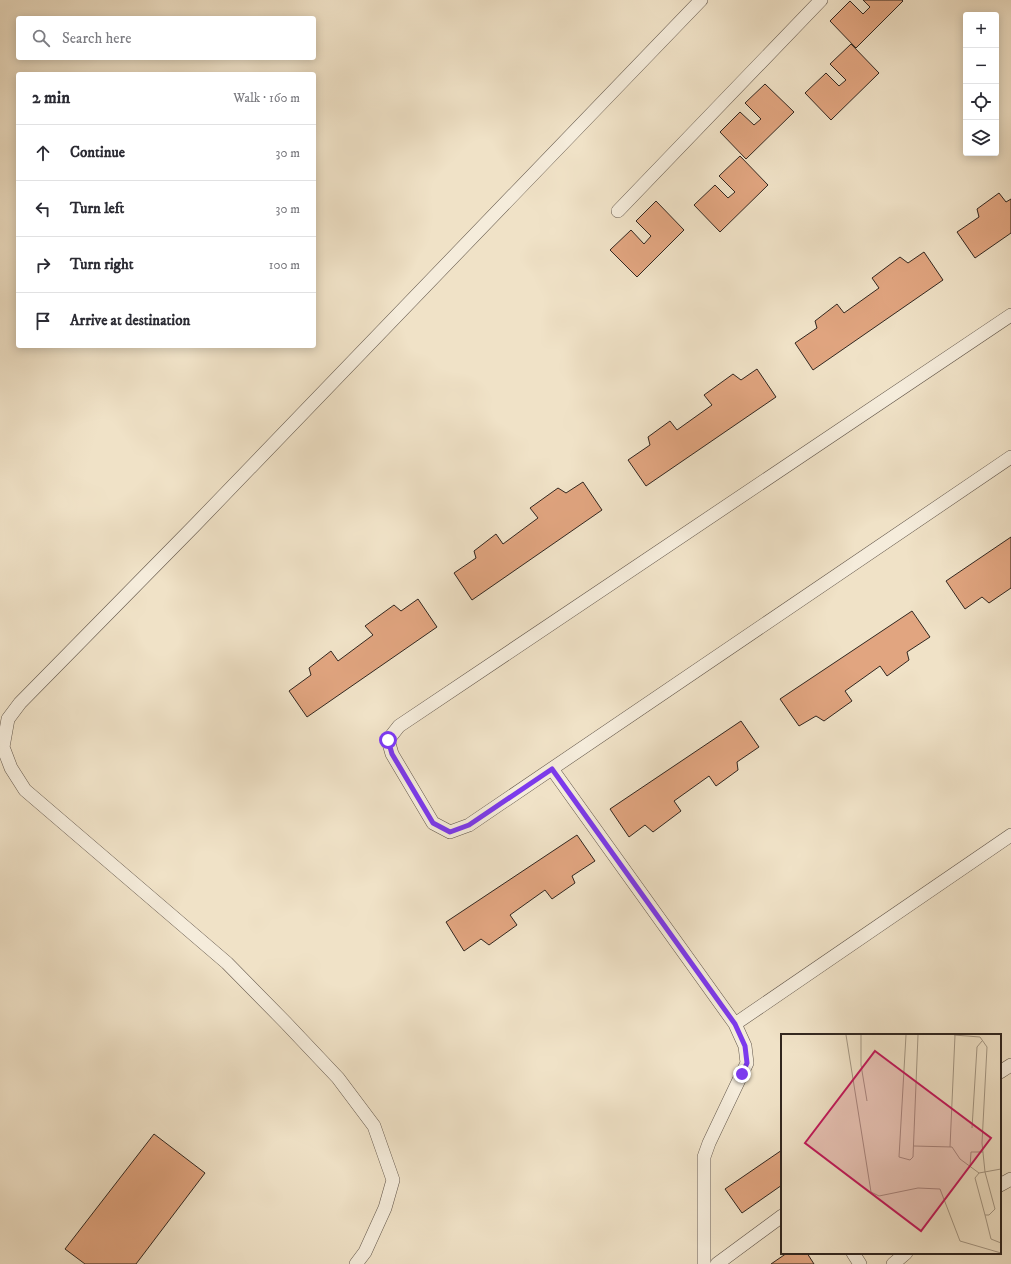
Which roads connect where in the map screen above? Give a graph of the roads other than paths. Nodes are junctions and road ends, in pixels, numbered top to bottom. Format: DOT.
graph roads {
  1 [pos="701,0"];
  2 [pos="822,0"];
  3 [pos="618,211"];
  4 [pos="1011,315"];
  5 [pos="1011,457"];
  6 [pos="552,769"];
  7 [pos="1011,834"];
  8 [pos="735,1024"];
  9 [pos="1011,1065"];
  10 [pos="1001,1071"];
  11 [pos="1011,1179"];
  12 [pos="1001,1184"];
  13 [pos="781,1217"];
  14 [pos="854,1254"];
  15 [pos="905,1254"];
  16 [pos="356,1264"];
  17 [pos="704,1264"];
  18 [pos="717,1264"];
  19 [pos="860,1264"];
  20 [pos="893,1264"];
  1 -- 16 [label="lane"];
  2 -- 3 [label="lane"];
  4 -- 6 [label="lane"];
  5 -- 6 [label="lane"];
  6 -- 8 [label="lane"];
  7 -- 8 [label="lane"];
  8 -- 17 [label="lane"];
  9 -- 10 [label="lane"];
  11 -- 12 [label="lane"];
  13 -- 18 [label="lane"];
  14 -- 19 [label="lane"];
  15 -- 20 [label="lane"];
}
